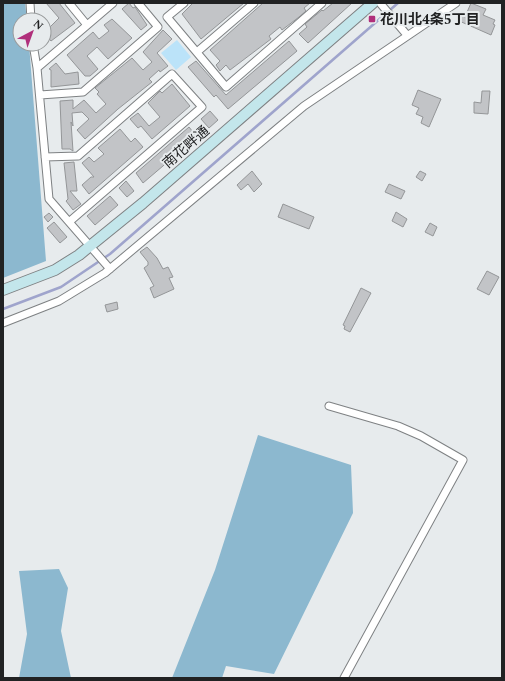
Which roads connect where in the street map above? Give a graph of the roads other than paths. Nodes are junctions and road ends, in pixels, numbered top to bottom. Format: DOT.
graph roads {
  1 [pos="69,3"];
  2 [pos="113,3"];
  3 [pos="138,3"];
  4 [pos="184,3"];
  5 [pos="254,3"];
  6 [pos="322,3"];
  7 [pos="373,3"];
  8 [pos="456,3"];
  9 [pos="382,5"];
  10 [pos="88,25"];
  11 [pos="407,35"];
  12 [pos="35,52"];
  13 [pos="197,52"];
  14 [pos="37,68"];
  15 [pos="40,96"];
  16 [pos="45,158"];
  17 [pos="69,222"];
  18 [pos="91,246"];
  19 [pos="108,266"];
  20 [pos="3,290"];
  21 [pos="3,323"];
  22 [pos="329,406"];
  23 [pos="344,678"];
  1 -- 10 [label="street"];
  2 -- 10 [label="street"];
  3 -- 15 [label="street"];
  4 -- 13 [label="street"];
  5 -- 13 [label="street"];
  6 -- 13 [label="street"];
  7 -- 18 [label="street, 南花畔通"];
  8 -- 11 [label="street"];
  9 -- 11 [label="street"];
  10 -- 14 [label="street"];
  11 -- 19 [label="street"];
  12 -- 14 [label="street"];
  14 -- 15 [label="street"];
  15 -- 16 [label="street"];
  16 -- 17 [label="street"];
  16 -- 17 [label="street"];
  17 -- 18 [label="street"];
  18 -- 19 [label="street"];
  18 -- 20 [label="street, 南花畔通"];
  19 -- 21 [label="street"];
  22 -- 23 [label="street"];
}
